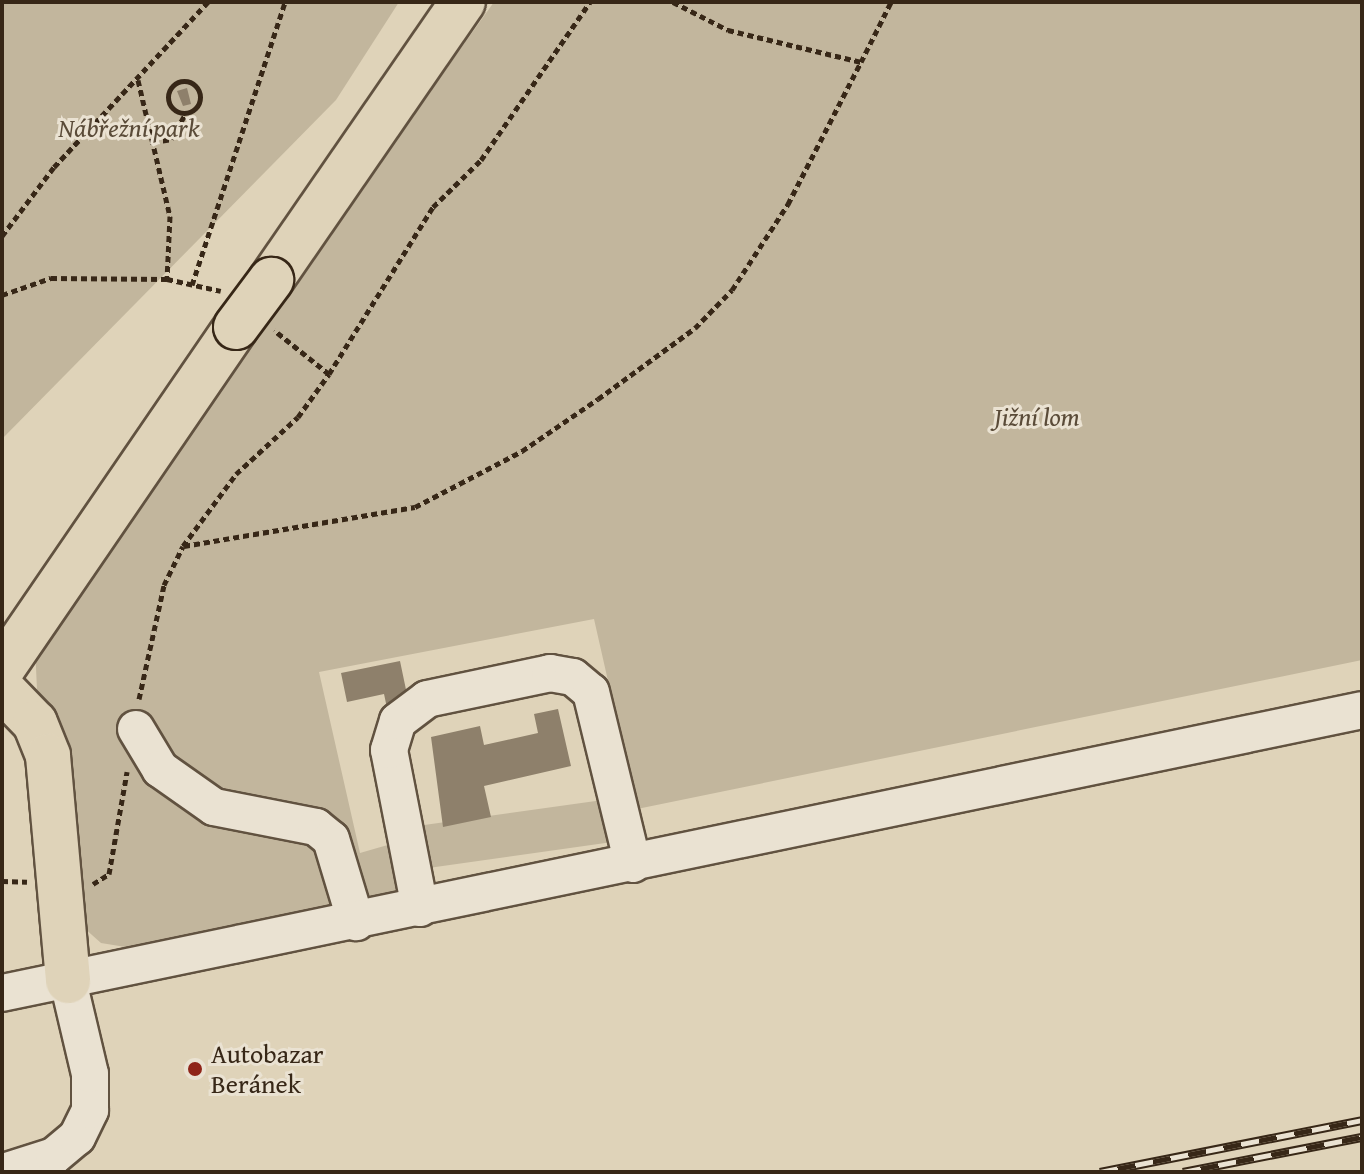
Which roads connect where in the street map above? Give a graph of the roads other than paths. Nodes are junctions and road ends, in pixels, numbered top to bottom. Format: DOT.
graph roads {
  1 [pos="463,2"];
  2 [pos="2,669"];
  3 [pos="2,689"];
  4 [pos="1362,710"];
  5 [pos="136,729"];
  6 [pos="633,864"];
  7 [pos="420,908"];
  8 [pos="356,922"];
  9 [pos="68,981"];
  10 [pos="2,993"];
  11 [pos="4,1172"];
  1 -- 2 [label="main road, bridge"];
  3 -- 9 [label="main road"];
  4 -- 6 [label="street"];
  5 -- 8 [label="street"];
  6 -- 7 [label="street"];
  6 -- 7 [label="street"];
  7 -- 8 [label="street"];
  8 -- 9 [label="street"];
  9 -- 10 [label="street"];
  9 -- 11 [label="street"];
}
